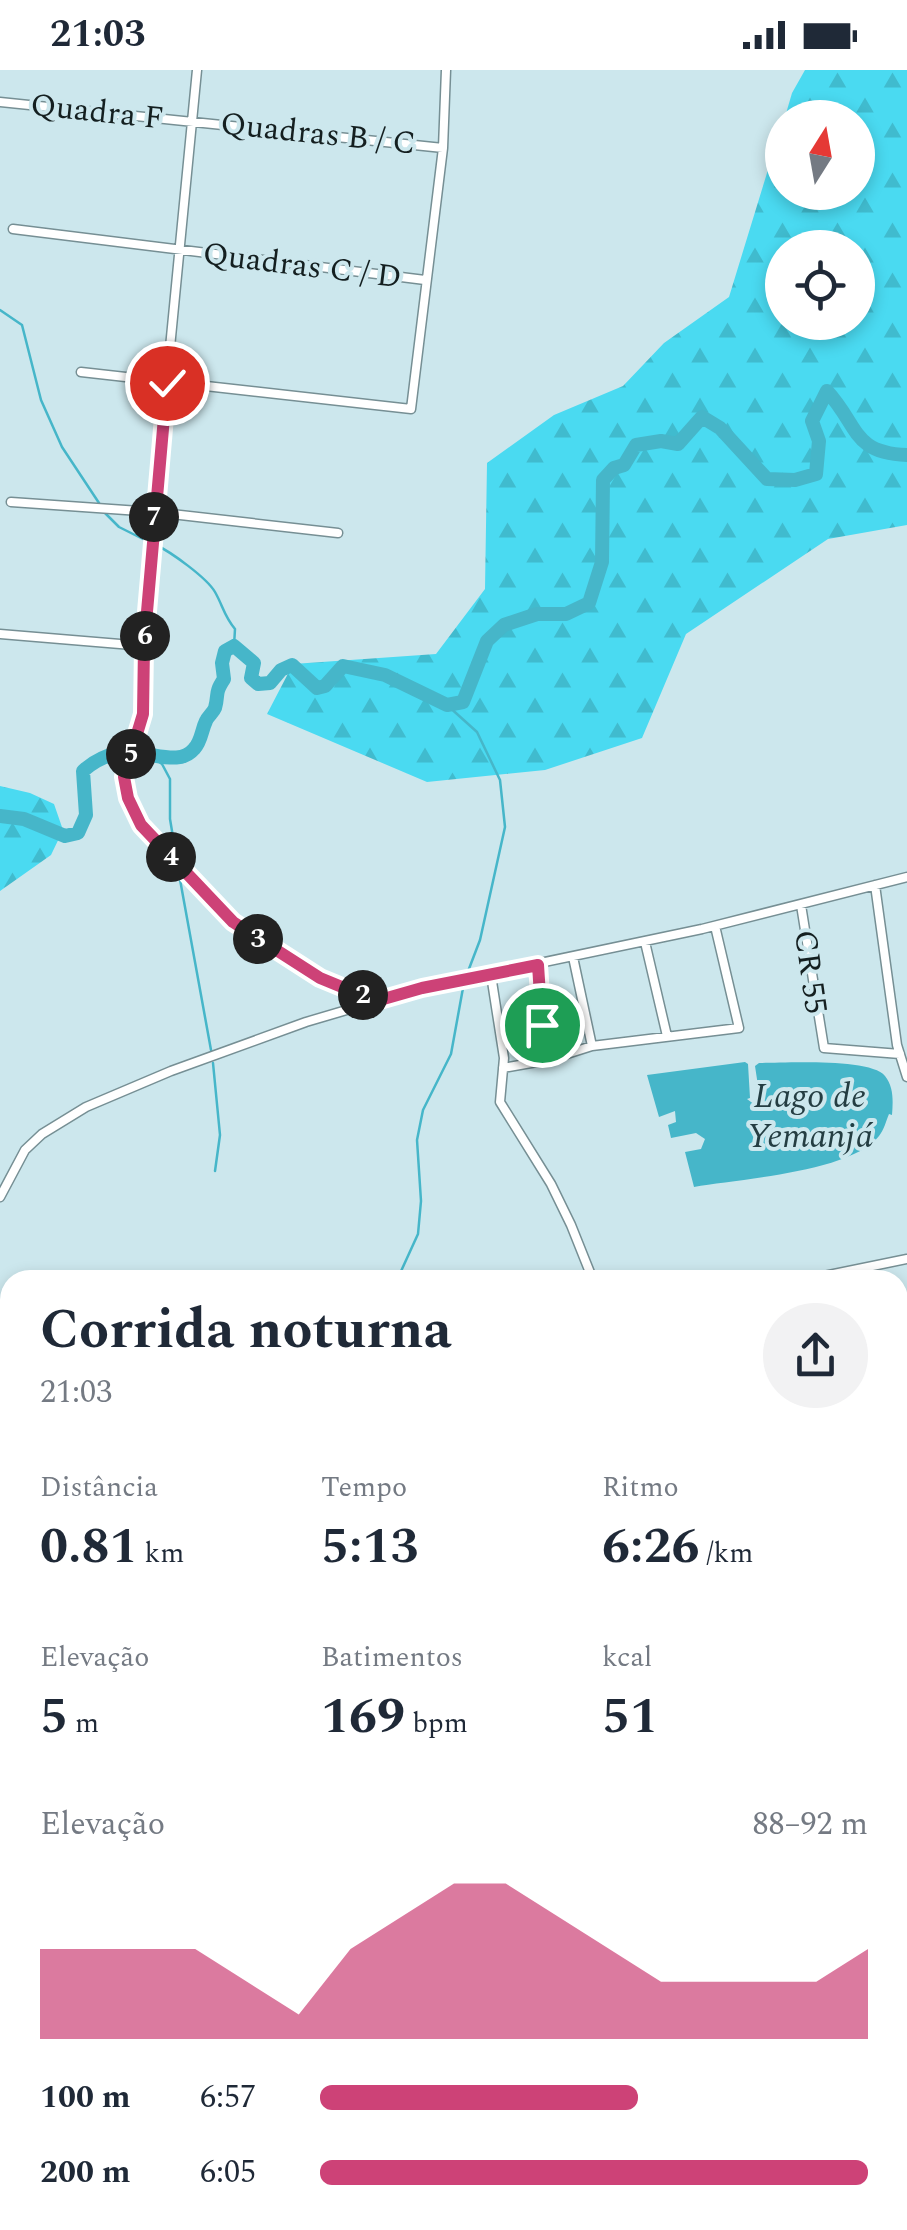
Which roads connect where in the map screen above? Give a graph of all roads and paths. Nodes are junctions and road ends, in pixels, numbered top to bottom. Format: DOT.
graph roads {
  1 [pos="197,70"];
  2 [pos="446,70"];
  3 [pos="0,102"];
  4 [pos="194,121"];
  5 [pos="443,148"];
  6 [pos="13,229"];
  7 [pos="178,251"];
  8 [pos="425,280"];
  9 [pos="81,372"];
  10 [pos="167,383"];
  11 [pos="11,502"];
  12 [pos="154,512"];
  13 [pos="338,534"];
  14 [pos="0,634"];
  15 [pos="144,646"];
  16 [pos="907,878"];
  17 [pos="875,885"];
  18 [pos="800,905"];
  19 [pos="715,926"];
  20 [pos="645,942"];
  21 [pos="574,957"];
  22 [pos="538,965"];
  23 [pos="491,975"];
  24 [pos="380,1000"];
  25 [pos="667,1036"];
  26 [pos="592,1046"];
  27 [pos="900,1054"];
  28 [pos="548,1060"];
  29 [pos="503,1068"];
  30 [pos="907,1076"];
  31 [pos="0,1196"];
  32 [pos="907,1259"];
  33 [pos="589,1270"];
  34 [pos="853,1270"];
  35 [pos="715,2230"];
  36 [pos="726,2230"];
  1 -- 4 [label="street"];
  2 -- 5 [label="street"];
  3 -- 4 [label="street, Quadra F"];
  4 -- 5 [label="street, Quadras B / C"];
  4 -- 7 [label="street"];
  5 -- 8 [label="street"];
  6 -- 7 [label="street, Quadras C / D"];
  7 -- 8 [label="street, Quadras C / D"];
  7 -- 10 [label="street"];
  8 -- 10 [label="street"];
  9 -- 10 [label="street"];
  10 -- 12 [label="street"];
  11 -- 12 [label="street"];
  12 -- 13 [label="street"];
  12 -- 15 [label="street"];
  14 -- 15 [label="street"];
  15 -- 24 [label="street"];
  16 -- 17 [label="street"];
  17 -- 18 [label="street"];
  17 -- 27 [label="street"];
  18 -- 19 [label="street"];
  18 -- 27 [label="street, CR 55"];
  19 -- 20 [label="street"];
  19 -- 25 [label="street"];
  20 -- 21 [label="street"];
  20 -- 25 [label="street"];
  21 -- 22 [label="street"];
  21 -- 26 [label="street"];
  22 -- 23 [label="street"];
  22 -- 28 [label="street"];
  23 -- 24 [label="street"];
  23 -- 29 [label="street"];
  24 -- 31 [label="street"];
  25 -- 26 [label="street"];
  26 -- 28 [label="street"];
  27 -- 30 [label="street"];
  28 -- 29 [label="street"];
  29 -- 33 [label="street"];
  32 -- 34 [label="street"];
  35 -- 36 [label="street"];
}
